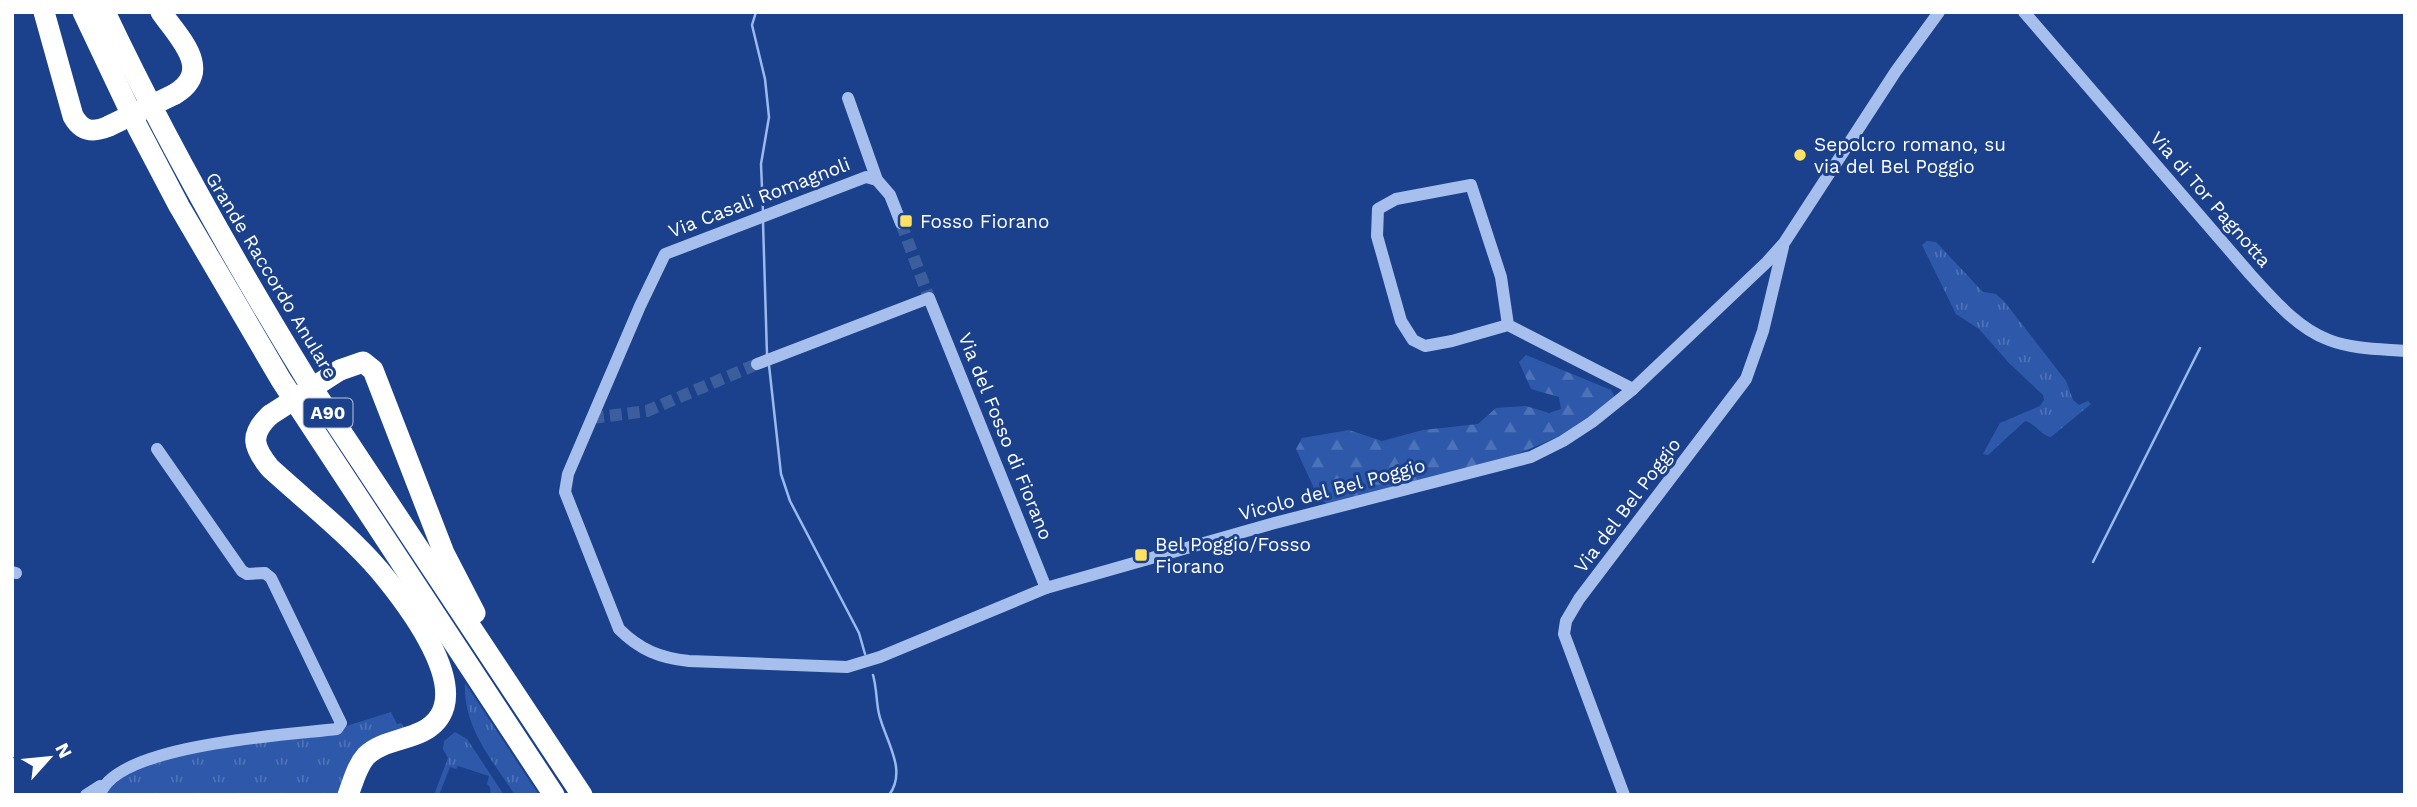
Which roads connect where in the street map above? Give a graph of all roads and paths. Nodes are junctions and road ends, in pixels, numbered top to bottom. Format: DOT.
graph roads {
  1 [pos="44,12"];
  2 [pos="83,12"];
  3 [pos="105,12"];
  4 [pos="161,12"];
  5 [pos="1940,12"];
  6 [pos="2024,12"];
  7 [pos="848,98"];
  8 [pos="877,180"];
  9 [pos="901,223"];
  10 [pos="1784,243"];
  11 [pos="1508,325"];
  12 [pos="2405,351"];
  13 [pos="757,363"];
  14 [pos="1633,389"];
  15 [pos="592,418"];
  16 [pos="158,449"];
  17 [pos="1046,588"];
  18 [pos="526,711"];
  19 [pos="102,791"];
  20 [pos="86,795"];
  21 [pos="348,795"];
  22 [pos="554,795"];
  23 [pos="582,795"];
  24 [pos="1625,795"];
  1 -- 4 [label="highway, bridge"];
  2 -- 22 [label="highway, A90"];
  3 -- 18 [label="highway, Grande Raccordo Anulare / A90"];
  5 -- 10 [label="street, Vicolo del Bel Poggio"];
  6 -- 12 [label="street, Via di Tor Pagnotta"];
  7 -- 8 [label="street"];
  8 -- 9 [label="street"];
  8 -- 15 [label="street, Via Casali Romagnoli"];
  10 -- 14 [label="street, Vicolo del Bel Poggio"];
  10 -- 24 [label="street, Via del Bel Poggio"];
  11 -- 11 [label="street"];
  11 -- 14 [label="street"];
  13 -- 17 [label="street, Via del Fosso di Fiorano"];
  14 -- 17 [label="street, Vicolo del Bel Poggio"];
  15 -- 17 [label="street, Vicolo del Bel Poggio"];
  16 -- 19 [label="street"];
  18 -- 21 [label="highway, bridge"];
  18 -- 23 [label="highway, Grande Raccordo Anulare / A90"];
  19 -- 20 [label="street"];
}
